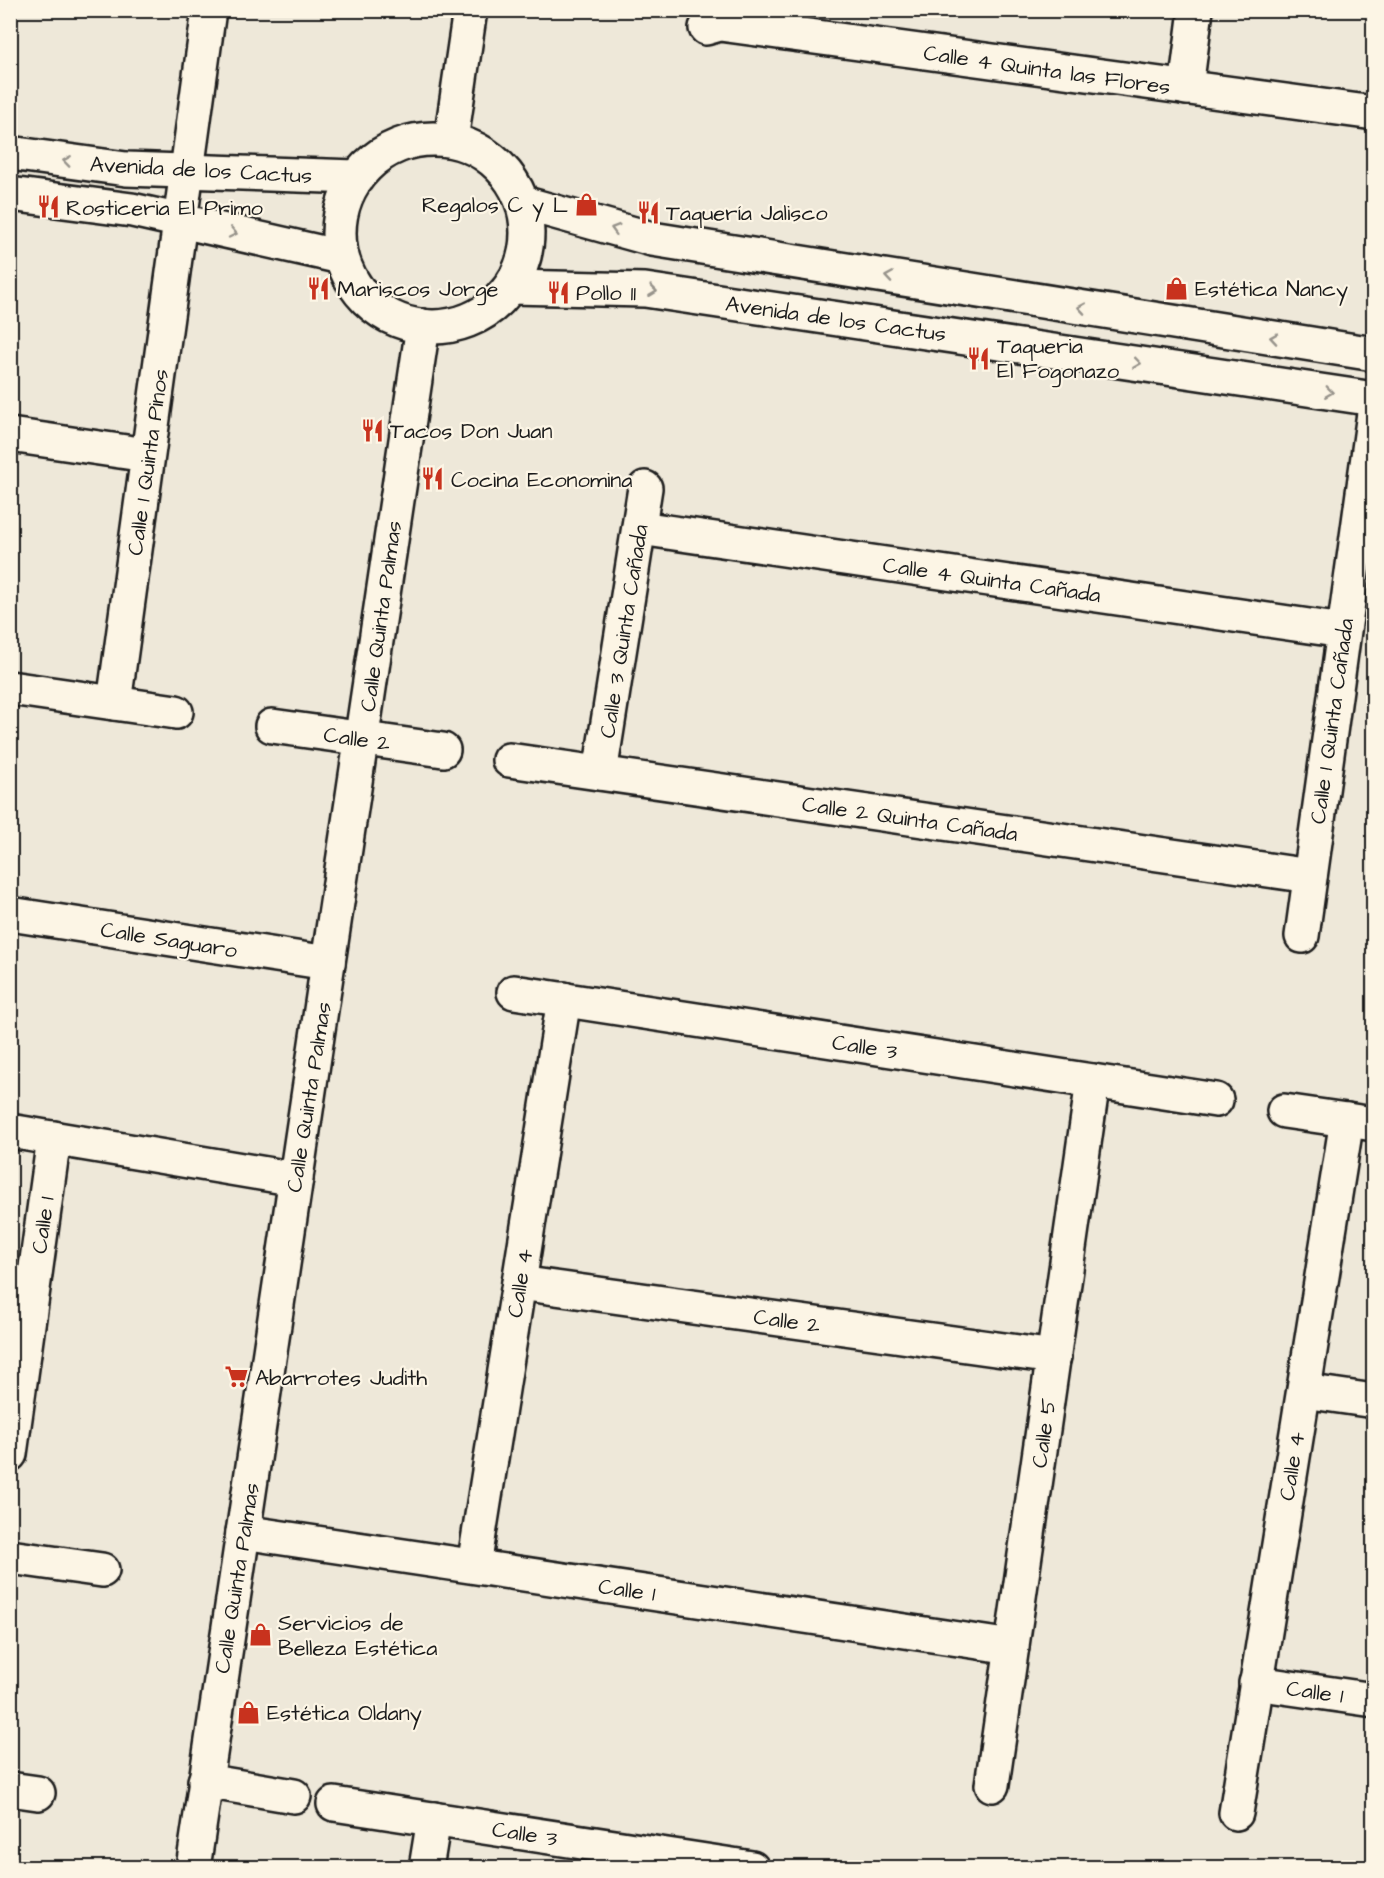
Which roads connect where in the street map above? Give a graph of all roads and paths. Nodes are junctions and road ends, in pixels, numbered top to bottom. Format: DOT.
graph roads {
  1 [pos="209,10"];
  2 [pos="470,10"];
  3 [pos="1196,10"];
  4 [pos="716,21"];
  5 [pos="1186,88"];
  6 [pos="1374,113"];
  7 [pos="451,140"];
  8 [pos="10,153"];
  9 [pos="187,173"];
  10 [pos="356,177"];
  11 [pos="10,194"];
  12 [pos="523,203"];
  13 [pos="180,222"];
  14 [pos="341,257"];
  15 [pos="511,287"];
  16 [pos="423,326"];
  17 [pos="1374,354"];
  18 [pos="1374,399"];
  19 [pos="1374,412"];
  20 [pos="10,435"];
  21 [pos="147,455"];
  22 [pos="645,488"];
  23 [pos="640,528"];
  24 [pos="1344,631"];
  25 [pos="10,688"];
  26 [pos="114,703"];
  27 [pos="176,712"];
  28 [pos="272,726"];
  29 [pos="361,739"];
  30 [pos="443,750"];
  31 [pos="509,760"];
  32 [pos="600,773"];
  33 [pos="1310,876"];
  34 [pos="10,914"];
  35 [pos="1302,936"];
  36 [pos="328,963"];
  37 [pos="514,992"];
  38 [pos="564,999"];
  39 [pos="1094,1081"];
  40 [pos="1216,1100"];
  41 [pos="1284,1111"];
  42 [pos="1360,1122"];
  43 [pos="10,1131"];
  44 [pos="54,1138"];
  45 [pos="296,1179"];
  46 [pos="519,1283"];
  47 [pos="1054,1357"];
  48 [pos="1304,1391"];
  49 [pos="1374,1401"];
  50 [pos="10,1455"];
  51 [pos="243,1532"];
  52 [pos="10,1557"];
  53 [pos="474,1566"];
  54 [pos="102,1570"];
  55 [pos="1012,1647"];
  56 [pos="1256,1683"];
  57 [pos="1374,1700"];
  58 [pos="205,1781"];
  59 [pos="992,1785"];
  60 [pos="294,1796"];
  61 [pos="334,1804"];
  62 [pos="1236,1813"];
  63 [pos="434,1819"];
  64 [pos="193,1868"];
  65 [pos="426,1868"];
  66 [pos="752,1868"];
  1 -- 9 [label="street"];
  2 -- 7 [label="street"];
  3 -- 5 [label="street"];
  4 -- 5 [label="street, Calle 4 Quinta las Flores"];
  5 -- 6 [label="street, Calle 4 Quinta las Flores"];
  7 -- 10 [label="street"];
  7 -- 12 [label="street"];
  9 -- 8 [label="street, Avenida de los Cactus, one-way"];
  9 -- 10 [label="street, Avenida de los Cactus"];
  9 -- 13 [label="street"];
  10 -- 14 [label="street"];
  11 -- 13 [label="street, Avenida de los Cactus"];
  12 -- 15 [label="street"];
  17 -- 12 [label="street, Avenida de los Cactus, one-way"];
  13 -- 14 [label="street, Avenida de los Cactus, one-way"];
  13 -- 21 [label="street, Calle 1 Quinta Pinos"];
  14 -- 16 [label="street"];
  15 -- 16 [label="street"];
  15 -- 18 [label="street, Avenida de los Cactus, one-way"];
  16 -- 29 [label="street, Calle Quinta Palmas"];
  19 -- 24 [label="street, Calle 1 Quinta Cañada"];
  20 -- 21 [label="street"];
  21 -- 26 [label="street, Calle 1 Quinta Pinos"];
  22 -- 23 [label="street, Calle 3 Quinta Cañada"];
  23 -- 24 [label="street, Calle 4 Quinta Cañada"];
  23 -- 32 [label="street, Calle 3 Quinta Cañada"];
  24 -- 33 [label="street, Calle 1 Quinta Cañada"];
  25 -- 26 [label="street"];
  26 -- 27 [label="street"];
  28 -- 29 [label="street, Calle 2"];
  29 -- 30 [label="street, Calle 2"];
  29 -- 36 [label="street, Calle Quinta Palmas"];
  31 -- 32 [label="street, Calle 2 Quinta Cañada"];
  32 -- 33 [label="street, Calle 2 Quinta Cañada"];
  33 -- 35 [label="street, Calle 1 Quinta Cañada"];
  34 -- 36 [label="street, Calle Saguaro"];
  36 -- 45 [label="street, Calle Quinta Palmas"];
  37 -- 38 [label="street, Calle 3"];
  38 -- 39 [label="street, Calle 3"];
  38 -- 46 [label="street, Calle 4"];
  39 -- 40 [label="street, Calle 3"];
  39 -- 47 [label="street, Calle 5"];
  41 -- 42 [label="street"];
  42 -- 48 [label="street, Calle 4"];
  43 -- 44 [label="street"];
  44 -- 45 [label="street"];
  44 -- 50 [label="street, Calle 1"];
  45 -- 51 [label="street, Calle Quinta Palmas"];
  46 -- 47 [label="street, Calle 2"];
  46 -- 53 [label="street, Calle 4"];
  47 -- 55 [label="street, Calle 5"];
  48 -- 49 [label="street"];
  48 -- 56 [label="street, Calle 4"];
  51 -- 53 [label="street, Calle 1"];
  51 -- 58 [label="street, Calle Quinta Palmas"];
  52 -- 54 [label="street"];
  53 -- 55 [label="street, Calle 1"];
  55 -- 59 [label="street, Calle 5"];
  56 -- 57 [label="street, Calle 1"];
  56 -- 62 [label="street, Calle 4"];
  58 -- 60 [label="street"];
  58 -- 64 [label="street, Calle Quinta Palmas"];
  61 -- 63 [label="street, Calle 3"];
  63 -- 65 [label="street"];
  63 -- 66 [label="street, Calle 3"];
}
